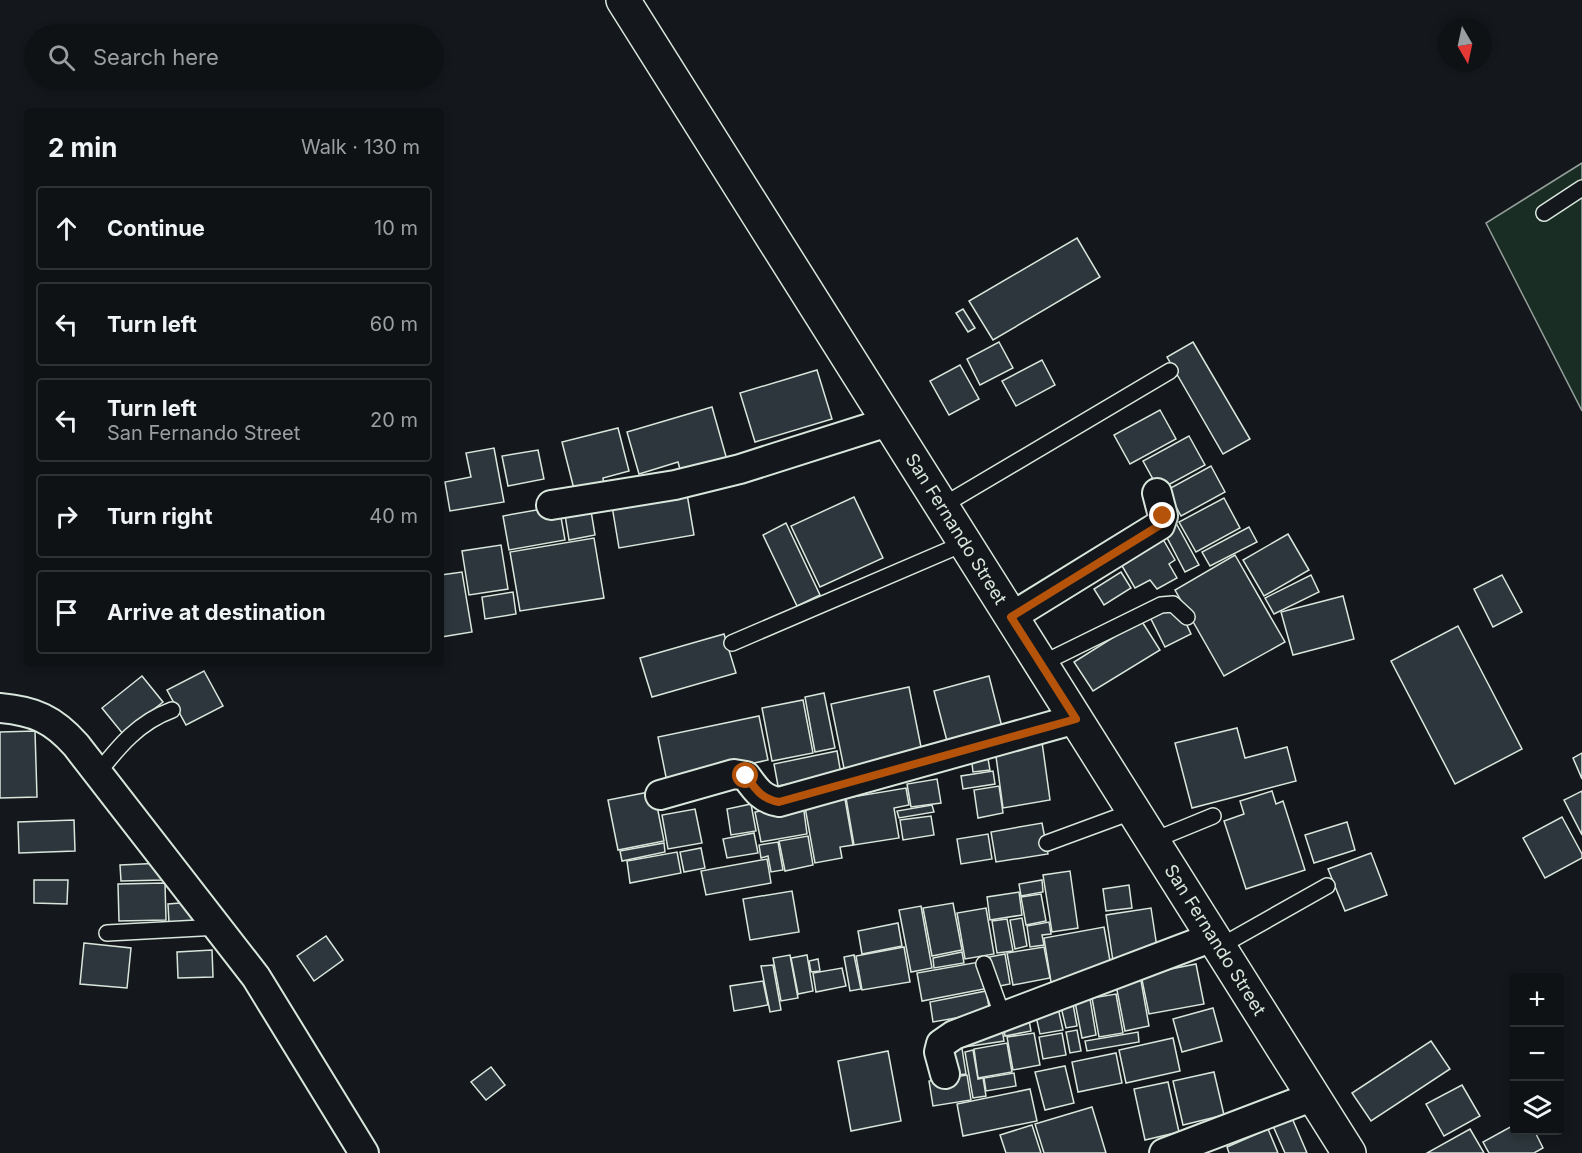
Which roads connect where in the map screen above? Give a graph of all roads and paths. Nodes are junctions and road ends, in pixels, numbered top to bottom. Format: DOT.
graph roads {
  1 [pos="622,0"];
  2 [pos="1582,188"];
  3 [pos="1544,213"];
  4 [pos="1170,370"];
  5 [pos="888,422"];
  6 [pos="1157,493"];
  7 [pos="551,505"];
  8 [pos="942,506"];
  9 [pos="965,543"];
  10 [pos="1011,617"];
  11 [pos="1186,617"];
  12 [pos="732,643"];
  13 [pos="1041,664"];
  14 [pos="0,708"];
  15 [pos="172,710"];
  16 [pos="1076,719"];
  17 [pos="98,773"];
  18 [pos="660,795"];
  19 [pos="1134,811"];
  20 [pos="1213,816"];
  21 [pos="1152,841"];
  22 [pos="1047,843"];
  23 [pos="1328,886"];
  24 [pos="219,927"];
  25 [pos="107,933"];
  26 [pos="1216,942"];
  27 [pos="984,964"];
  28 [pos="1003,1017"];
  29 [pos="945,1074"];
  30 [pos="1314,1096"];
  31 [pos="364,1153"];
  32 [pos="1164,1153"];
  33 [pos="1349,1153"];
  1 -- 5 [label="main road, San Fernando Street"];
  2 -- 3 [label="lane"];
  4 -- 8 [label="lane"];
  5 -- 7 [label="street"];
  5 -- 8 [label="main road, San Fernando Street"];
  6 -- 10 [label="street"];
  8 -- 9 [label="main road, San Fernando Street"];
  9 -- 10 [label="main road, San Fernando Street"];
  9 -- 12 [label="lane"];
  10 -- 13 [label="main road, San Fernando Street"];
  11 -- 13 [label="lane"];
  13 -- 16 [label="main road, San Fernando Street"];
  14 -- 17 [label="street"];
  15 -- 17 [label="lane"];
  16 -- 18 [label="street"];
  16 -- 19 [label="main road, San Fernando Street"];
  17 -- 24 [label="street"];
  19 -- 21 [label="main road, San Fernando Street"];
  19 -- 22 [label="lane"];
  20 -- 21 [label="lane"];
  21 -- 26 [label="main road, San Fernando Street"];
  23 -- 26 [label="lane"];
  24 -- 25 [label="lane"];
  24 -- 31 [label="street"];
  26 -- 28 [label="street"];
  26 -- 30 [label="main road, San Fernando Street"];
  27 -- 28 [label="lane"];
  28 -- 29 [label="street"];
  30 -- 32 [label="street"];
  30 -- 33 [label="main road, San Fernando Street"];
}
